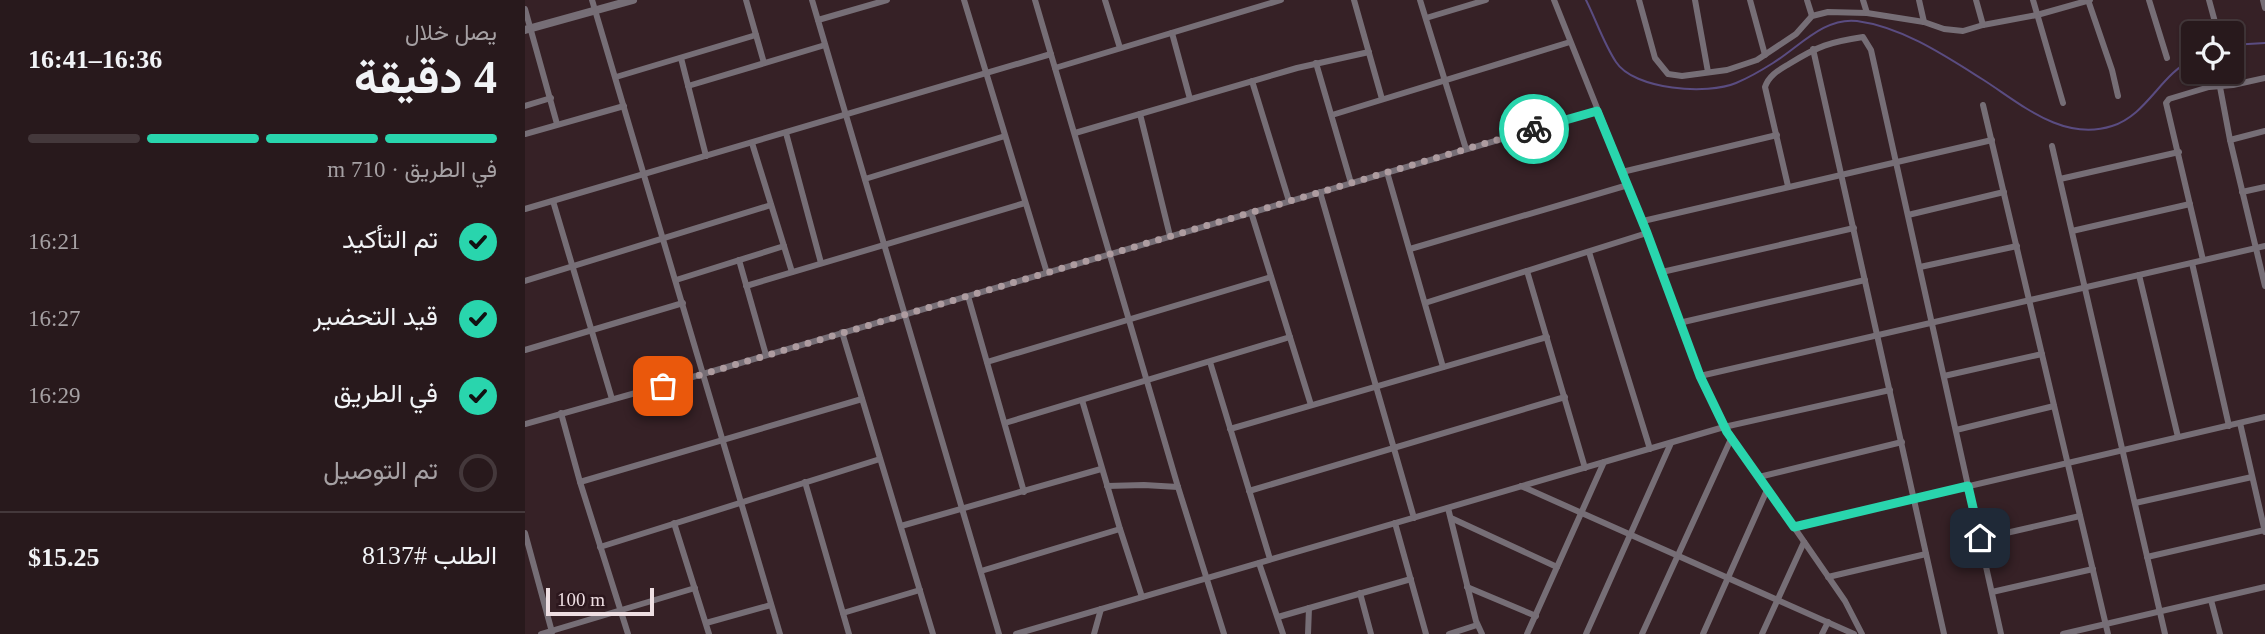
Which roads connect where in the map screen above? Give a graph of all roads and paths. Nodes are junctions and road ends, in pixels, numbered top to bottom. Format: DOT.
graph roads {
  1 [pos="592,0"];
  2 [pos="633,0"];
  3 [pos="746,0"];
  4 [pos="812,0"];
  5 [pos="887,0"];
  6 [pos="964,0"];
  7 [pos="1035,0"];
  8 [pos="1105,0"];
  9 [pos="1281,0"];
  10 [pos="1354,0"];
  11 [pos="1420,0"];
  12 [pos="1486,0"];
  13 [pos="1554,0"];
  14 [pos="1639,0"];
  15 [pos="1695,0"];
  16 [pos="1749,0"];
  17 [pos="1807,0"];
  18 [pos="1863,0"];
  19 [pos="1919,0"];
  20 [pos="1976,0"];
  21 [pos="2033,0"];
  22 [pos="2089,0"];
  23 [pos="2149,0"];
  24 [pos="2209,0"];
  25 [pos="2263,0"];
  26 [pos="2265,8"];
  27 [pos="525,9"];
  28 [pos="596,12"];
  29 [pos="1867,13"];
  30 [pos="2037,15"];
  31 [pos="1812,16"];
  32 [pos="1426,18"];
  33 [pos="818,20"];
  34 [pos="2215,21"];
  35 [pos="1924,22"];
  36 [pos="1983,25"];
  37 [pos="528,29"];
  38 [pos="1172,33"];
  39 [pos="756,35"];
  40 [pos="1570,42"];
  41 [pos="825,45"];
  42 [pos="1120,48"];
  43 [pos="1813,49"];
  44 [pos="1369,52"];
  45 [pos="1051,54"];
  46 [pos="1765,55"];
  47 [pos="681,58"];
  48 [pos="2167,58"];
  49 [pos="764,63"];
  50 [pos="1315,63"];
  51 [pos="1055,68"];
  52 [pos="1708,72"];
  53 [pos="986,73"];
  54 [pos="616,77"];
  55 [pos="2265,78"];
  56 [pos="1252,81"];
  57 [pos="1444,81"];
  58 [pos="688,86"];
  59 [pos="2220,87"];
  60 [pos="2118,96"];
  61 [pos="551,98"];
  62 [pos="1190,99"];
  63 [pos="1382,99"];
  64 [pos="2063,103"];
  65 [pos="525,106"];
  66 [pos="624,106"];
  67 [pos="1983,106"];
  68 [pos="1597,111"];
  69 [pos="846,114"];
  70 [pos="1140,114"];
  71 [pos="1332,115"];
  72 [pos="557,124"];
  73 [pos="2265,131"];
  74 [pos="786,133"];
  75 [pos="1075,133"];
  76 [pos="525,134"];
  77 [pos="1777,135"];
  78 [pos="1005,136"];
  79 [pos="1992,140"];
  80 [pos="2230,140"];
  81 [pos="752,143"];
  82 [pos="2052,146"];
  83 [pos="1466,149"];
  84 [pos="2179,152"];
  85 [pos="706,156"];
  86 [pos="1896,162"];
  87 [pos="1387,172"];
  88 [pos="1622,172"];
  89 [pos="645,174"];
  90 [pos="1842,174"];
  91 [pos="865,179"];
  92 [pos="2060,179"];
  93 [pos="1351,183"];
  94 [pos="1628,185"];
  95 [pos="1789,186"];
  96 [pos="2265,187"];
  97 [pos="1320,192"];
  98 [pos="2004,192"];
  99 [pos="2242,192"];
  100 [pos="552,201"];
  101 [pos="1289,201"];
  102 [pos="1025,203"];
  103 [pos="2190,204"];
  104 [pos="771,205"];
  105 [pos="525,209"];
  106 [pos="1251,212"];
  107 [pos="1908,215"];
  108 [pos="1643,221"];
  109 [pos="1854,228"];
  110 [pos="2072,232"];
  111 [pos="1647,233"];
  112 [pos="1170,236"];
  113 [pos="664,239"];
  114 [pos="884,245"];
  115 [pos="784,246"];
  116 [pos="2017,246"];
  117 [pos="2265,246"];
  118 [pos="1410,248"];
  119 [pos="2256,248"];
  120 [pos="1589,252"];
  121 [pos="1110,254"];
  122 [pos="2203,260"];
  123 [pos="739,261"];
  124 [pos="821,263"];
  125 [pos="2192,263"];
  126 [pos="573,266"];
  127 [pos="1920,267"];
  128 [pos="1527,271"];
  129 [pos="792,272"];
  130 [pos="1662,272"];
  131 [pos="1047,273"];
  132 [pos="2139,275"];
  133 [pos="1271,277"];
  134 [pos="677,280"];
  135 [pos="1865,280"];
  136 [pos="525,281"];
  137 [pos="746,286"];
  138 [pos="2265,286"];
  139 [pos="2085,287"];
  140 [pos="968,296"];
  141 [pos="2030,300"];
  142 [pos="683,303"];
  143 [pos="1425,303"];
  144 [pos="905,315"];
  145 [pos="1130,320"];
  146 [pos="1679,323"];
  147 [pos="1932,323"];
  148 [pos="592,329"];
  149 [pos="842,332"];
  150 [pos="1878,335"];
  151 [pos="1290,337"];
  152 [pos="1547,337"];
  153 [pos="525,350"];
  154 [pos="2042,354"];
  155 [pos="766,355"];
  156 [pos="987,362"];
  157 [pos="1210,362"];
  158 [pos="1443,367"];
  159 [pos="703,374"];
  160 [pos="1700,376"];
  161 [pos="1944,376"];
  162 [pos="1148,380"];
  163 [pos="1376,386"];
  164 [pos="1890,390"];
  165 [pos="1565,397"];
  166 [pos="612,398"];
  167 [pos="862,399"];
  168 [pos="1082,400"];
  169 [pos="1311,405"];
  170 [pos="2054,406"];
  171 [pos="561,413"];
  172 [pos="2265,417"];
  173 [pos="1005,423"];
  174 [pos="2240,423"];
  175 [pos="525,424"];
  176 [pos="2229,426"];
  177 [pos="1724,427"];
  178 [pos="1230,429"];
  179 [pos="1956,429"];
  180 [pos="2178,437"];
  181 [pos="1731,439"];
  182 [pos="722,441"];
  183 [pos="1902,442"];
  184 [pos="1671,443"];
  185 [pos="1394,448"];
  186 [pos="1650,449"];
  187 [pos="2123,450"];
  188 [pos="880,459"];
  189 [pos="1604,462"];
  190 [pos="2067,463"];
  191 [pos="1585,468"];
  192 [pos="1101,469"];
  193 [pos="1759,477"];
  194 [pos="2252,477"];
  195 [pos="580,482"];
  196 [pos="805,482"];
  197 [pos="1107,486"];
  198 [pos="1521,486"];
  199 [pos="1968,486"];
  200 [pos="1178,487"];
  201 [pos="1767,490"];
  202 [pos="1249,491"];
  203 [pos="1024,492"];
  204 [pos="1914,499"];
  205 [pos="741,502"];
  206 [pos="2135,503"];
  207 [pos="1448,508"];
  208 [pos="961,510"];
  209 [pos="1581,513"];
  210 [pos="2080,516"];
  211 [pos="1451,517"];
  212 [pos="1414,518"];
  213 [pos="674,523"];
  214 [pos="1395,523"];
  215 [pos="901,527"];
  216 [pos="1794,527"];
  217 [pos="1120,530"];
  218 [pos="2265,531"];
  219 [pos="525,533"];
  220 [pos="1630,535"];
  221 [pos="1980,538"];
  222 [pos="1804,542"];
  223 [pos="600,547"];
  224 [pos="1926,554"];
  225 [pos="1678,556"];
  226 [pos="2147,557"];
  227 [pos="1270,559"];
  228 [pos="1259,563"];
  229 [pos="1557,566"];
  230 [pos="2093,569"];
  231 [pos="981,571"];
  232 [pos="1828,577"];
  233 [pos="1206,578"];
  234 [pos="1728,578"];
  235 [pos="1411,579"];
  236 [pos="1467,587"];
  237 [pos="2265,587"];
  238 [pos="695,588"];
  239 [pos="920,590"];
  240 [pos="1992,592"];
  241 [pos="1360,593"];
  242 [pos="1142,597"];
  243 [pos="1777,600"];
  244 [pos="2211,600"];
  245 [pos="771,605"];
  246 [pos="1308,608"];
  247 [pos="1101,609"];
  248 [pos="621,611"];
  249 [pos="2160,611"];
  250 [pos="843,613"];
  251 [pos="1536,616"];
  252 [pos="1278,617"];
  253 [pos="1828,622"];
  254 [pos="706,623"];
  255 [pos="2106,624"];
  256 [pos="1477,625"];
  257 [pos="552,633"];
  258 [pos="541,634"];
  259 [pos="628,634"];
  260 [pos="709,634"];
  261 [pos="780,634"];
  262 [pos="849,634"];
  263 [pos="933,634"];
  264 [pos="999,634"];
  265 [pos="1016,634"];
  266 [pos="1094,634"];
  267 [pos="1224,634"];
  268 [pos="1283,634"];
  269 [pos="1308,634"];
  270 [pos="1371,634"];
  271 [pos="1426,634"];
  272 [pos="1449,634"];
  273 [pos="1482,634"];
  274 [pos="1527,634"];
  275 [pos="1586,634"];
  276 [pos="1642,634"];
  277 [pos="1703,634"];
  278 [pos="1762,634"];
  279 [pos="1822,634"];
  280 [pos="1854,634"];
  281 [pos="1862,634"];
  282 [pos="1944,634"];
  283 [pos="2001,634"];
  284 [pos="2063,634"];
  285 [pos="2108,634"];
  286 [pos="2165,634"];
  287 [pos="2220,634"];
  1 -- 28 [label="street"];
  2 -- 28 [label="street"];
  3 -- 39 [label="street"];
  4 -- 33 [label="street"];
  5 -- 33 [label="street"];
  6 -- 53 [label="street"];
  7 -- 45 [label="street"];
  8 -- 42 [label="street"];
  9 -- 38 [label="street"];
  10 -- 44 [label="street"];
  11 -- 32 [label="street"];
  12 -- 32 [label="street"];
  13 -- 40 [label="street"];
  14 -- 52 [label="street"];
  15 -- 52 [label="street"];
  16 -- 46 [label="street"];
  17 -- 31 [label="street"];
  18 -- 29 [label="street"];
  19 -- 35 [label="street"];
  20 -- 36 [label="street"];
  21 -- 30 [label="street"];
  22 -- 30 [label="street"];
  22 -- 60 [label="street"];
  23 -- 48 [label="street"];
  24 -- 34 [label="street"];
  25 -- 26 [label="street"];
  27 -- 37 [label="street"];
  28 -- 37 [label="street"];
  28 -- 54 [label="street"];
  29 -- 31 [label="street"];
  29 -- 35 [label="street"];
  30 -- 36 [label="street"];
  30 -- 64 [label="street"];
  31 -- 46 [label="street"];
  32 -- 57 [label="street"];
  33 -- 41 [label="street"];
  35 -- 36 [label="street"];
  37 -- 61 [label="street"];
  38 -- 42 [label="street"];
  38 -- 62 [label="street"];
  39 -- 47 [label="street"];
  39 -- 49 [label="street"];
  40 -- 57 [label="street"];
  40 -- 68 [label="street"];
  41 -- 49 [label="street"];
  41 -- 69 [label="street"];
  42 -- 51 [label="street"];
  43 -- 77 [label="street"];
  43 -- 86 [label="street"];
  43 -- 90 [label="street"];
  44 -- 50 [label="street"];
  44 -- 63 [label="street"];
  45 -- 51 [label="street"];
  45 -- 53 [label="street"];
  46 -- 52 [label="street"];
  47 -- 54 [label="street"];
  47 -- 58 [label="street"];
  49 -- 58 [label="street"];
  50 -- 56 [label="street"];
  50 -- 71 [label="street"];
  51 -- 75 [label="street"];
  53 -- 69 [label="street"];
  53 -- 78 [label="street"];
  54 -- 66 [label="street"];
  55 -- 59 [label="street"];
  56 -- 62 [label="street"];
  56 -- 101 [label="street"];
  57 -- 63 [label="street"];
  57 -- 83 [label="street"];
  58 -- 85 [label="street"];
  59 -- 80 [label="street"];
  59 -- 84 [label="street"];
  61 -- 65 [label="street"];
  61 -- 72 [label="street"];
  62 -- 70 [label="street"];
  63 -- 71 [label="street"];
  66 -- 72 [label="street"];
  66 -- 89 [label="street"];
  67 -- 79 [label="street"];
  68 -- 83 [label="street"];
  68 -- 88 [label="street"];
  69 -- 74 [label="street"];
  69 -- 91 [label="street"];
  70 -- 75 [label="street"];
  70 -- 112 [label="street"];
  71 -- 93 [label="street"];
  72 -- 76 [label="street"];
  73 -- 80 [label="street"];
  74 -- 81 [label="street"];
  74 -- 124 [label="street"];
  75 -- 121 [label="street"];
  77 -- 88 [label="street"];
  77 -- 95 [label="street"];
  78 -- 91 [label="street"];
  78 -- 102 [label="street"];
  79 -- 86 [label="street"];
  79 -- 98 [label="street"];
  80 -- 99 [label="street"];
  81 -- 85 [label="street"];
  81 -- 104 [label="street"];
  82 -- 92 [label="street"];
  83 -- 87 [label="street"];
  84 -- 92 [label="street"];
  84 -- 103 [label="street"];
  85 -- 89 [label="street"];
  86 -- 90 [label="street"];
  86 -- 107 [label="street"];
  87 -- 93 [label="street"];
  87 -- 118 [label="street"];
  88 -- 94 [label="street"];
  89 -- 100 [label="street"];
  89 -- 113 [label="street"];
  90 -- 95 [label="street"];
  90 -- 109 [label="street"];
  91 -- 114 [label="street"];
  92 -- 110 [label="street"];
  93 -- 97 [label="street"];
  94 -- 108 [label="street"];
  94 -- 118 [label="street"];
  95 -- 108 [label="street"];
  96 -- 99 [label="street"];
  97 -- 101 [label="street"];
  97 -- 163 [label="street"];
  98 -- 107 [label="street"];
  98 -- 116 [label="street"];
  99 -- 119 [label="street"];
  100 -- 105 [label="street"];
  100 -- 126 [label="street"];
  101 -- 106 [label="street"];
  102 -- 114 [label="street"];
  102 -- 131 [label="street"];
  103 -- 110 [label="street"];
  103 -- 122 [label="street"];
  104 -- 113 [label="street"];
  104 -- 115 [label="street"];
  106 -- 112 [label="street"];
  106 -- 133 [label="street"];
  107 -- 127 [label="street"];
  108 -- 111 [label="street"];
  109 -- 130 [label="street"];
  109 -- 135 [label="street"];
  110 -- 139 [label="street"];
  111 -- 120 [label="street"];
  111 -- 130 [label="street"];
  112 -- 121 [label="street"];
  113 -- 126 [label="street"];
  113 -- 134 [label="street"];
  114 -- 124 [label="street"];
  114 -- 144 [label="street"];
  115 -- 123 [label="street"];
  115 -- 129 [label="street"];
  116 -- 127 [label="street"];
  116 -- 141 [label="street"];
  117 -- 119 [label="street"];
  118 -- 143 [label="street"];
  119 -- 122 [label="street"];
  119 -- 138 [label="street"];
  120 -- 128 [label="street"];
  120 -- 186 [label="street"];
  121 -- 131 [label="street"];
  121 -- 145 [label="street"];
  122 -- 125 [label="street"];
  123 -- 134 [label="street"];
  123 -- 137 [label="street"];
  124 -- 129 [label="street"];
  125 -- 132 [label="street"];
  125 -- 176 [label="street"];
  126 -- 136 [label="street"];
  126 -- 148 [label="street"];
  127 -- 147 [label="street"];
  128 -- 143 [label="street"];
  128 -- 152 [label="street"];
  129 -- 137 [label="street"];
  130 -- 146 [label="street"];
  131 -- 140 [label="street"];
  132 -- 139 [label="street"];
  132 -- 180 [label="street"];
  133 -- 145 [label="street"];
  133 -- 151 [label="street"];
  134 -- 142 [label="street"];
  135 -- 146 [label="street"];
  135 -- 150 [label="street"];
  137 -- 155 [label="street"];
  139 -- 141 [label="street"];
  139 -- 187 [label="street"];
  140 -- 144 [label="street"];
  140 -- 156 [label="street"];
  141 -- 147 [label="street"];
  141 -- 154 [label="street"];
  142 -- 148 [label="street"];
  142 -- 159 [label="street"];
  143 -- 158 [label="street"];
  144 -- 149 [label="street"];
  144 -- 208 [label="street"];
  145 -- 156 [label="street"];
  145 -- 162 [label="street"];
  146 -- 160 [label="street"];
  147 -- 150 [label="street"];
  147 -- 161 [label="street"];
  148 -- 153 [label="street"];
  148 -- 166 [label="street"];
  149 -- 155 [label="street"];
  149 -- 167 [label="street"];
  150 -- 160 [label="street"];
  150 -- 164 [label="street"];
  151 -- 157 [label="street"];
  151 -- 169 [label="street"];
  152 -- 158 [label="street"];
  152 -- 165 [label="street"];
  154 -- 161 [label="street"];
  154 -- 170 [label="street"];
  155 -- 159 [label="street"];
  156 -- 173 [label="street"];
  157 -- 162 [label="street"];
  157 -- 178 [label="street"];
  158 -- 163 [label="street"];
  159 -- 166 [label="street"];
  159 -- 182 [label="street"];
  160 -- 177 [label="street"];
  161 -- 179 [label="street"];
  162 -- 168 [label="street"];
  162 -- 200 [label="street"];
  163 -- 169 [label="street"];
  163 -- 185 [label="street"];
  164 -- 177 [label="street"];
  164 -- 183 [label="street"];
  165 -- 185 [label="street"];
  165 -- 191 [label="street"];
  166 -- 171 [label="street"];
  167 -- 182 [label="street"];
  167 -- 188 [label="street"];
  168 -- 173 [label="street"];
  168 -- 192 [label="street"];
  169 -- 178 [label="street"];
  170 -- 179 [label="street"];
  170 -- 190 [label="street"];
  171 -- 175 [label="street"];
  171 -- 195 [label="street"];
  172 -- 174 [label="street"];
  173 -- 203 [label="street"];
  174 -- 176 [label="street"];
  174 -- 194 [label="street"];
  176 -- 180 [label="street"];
  177 -- 181 [label="street"];
  177 -- 184 [label="street"];
  178 -- 202 [label="street"];
  179 -- 199 [label="street"];
  180 -- 187 [label="street"];
  181 -- 193 [label="street"];
  181 -- 225 [label="street"];
  182 -- 195 [label="street"];
  182 -- 205 [label="street"];
  183 -- 193 [label="street"];
  183 -- 204 [label="street"];
  184 -- 186 [label="street"];
  184 -- 220 [label="street"];
  185 -- 202 [label="street"];
  185 -- 212 [label="street"];
  186 -- 189 [label="street"];
  187 -- 190 [label="street"];
  187 -- 206 [label="street"];
  188 -- 196 [label="street"];
  188 -- 215 [label="street"];
  189 -- 191 [label="street"];
  189 -- 209 [label="street"];
  190 -- 199 [label="street"];
  190 -- 210 [label="street"];
  191 -- 198 [label="street"];
  192 -- 197 [label="street"];
  192 -- 203 [label="street"];
  193 -- 201 [label="street"];
  194 -- 206 [label="street"];
  194 -- 218 [label="street"];
  195 -- 223 [label="street"];
  196 -- 205 [label="street"];
  196 -- 250 [label="street"];
  197 -- 200 [label="street"];
  197 -- 217 [label="street"];
  198 -- 207 [label="street"];
  198 -- 209 [label="street"];
  199 -- 204 [label="street"];
  199 -- 221 [label="street"];
  200 -- 233 [label="street"];
  201 -- 216 [label="street"];
  201 -- 234 [label="street"];
  202 -- 227 [label="street"];
  203 -- 208 [label="street"];
  204 -- 216 [label="street"];
  204 -- 224 [label="street"];
  205 -- 213 [label="street"];
  205 -- 245 [label="street"];
  206 -- 226 [label="street"];
  207 -- 211 [label="street"];
  207 -- 212 [label="street"];
  208 -- 215 [label="street"];
  208 -- 231 [label="street"];
  209 -- 220 [label="street"];
  209 -- 229 [label="street"];
  210 -- 221 [label="street"];
  210 -- 230 [label="street"];
  211 -- 229 [label="street"];
  211 -- 236 [label="street"];
  212 -- 214 [label="street"];
  213 -- 223 [label="street"];
  213 -- 238 [label="street"];
  214 -- 227 [label="street"];
  214 -- 235 [label="street"];
  215 -- 239 [label="street"];
  216 -- 222 [label="street"];
  217 -- 231 [label="street"];
  217 -- 242 [label="street"];
  218 -- 226 [label="street"];
  219 -- 257 [label="street"];
  220 -- 225 [label="street"];
  220 -- 275 [label="street"];
  221 -- 240 [label="street"];
  222 -- 232 [label="street"];
  222 -- 243 [label="street"];
  223 -- 248 [label="street"];
  224 -- 232 [label="street"];
  224 -- 282 [label="street"];
  225 -- 234 [label="street"];
  225 -- 276 [label="street"];
  226 -- 249 [label="street"];
  227 -- 228 [label="street"];
  228 -- 233 [label="street"];
  228 -- 252 [label="street"];
  229 -- 251 [label="street"];
  230 -- 240 [label="street"];
  230 -- 255 [label="street"];
  231 -- 264 [label="street"];
  232 -- 281 [label="street"];
  233 -- 242 [label="street"];
  233 -- 267 [label="street"];
  234 -- 243 [label="street"];
  234 -- 277 [label="street"];
  235 -- 241 [label="street"];
  235 -- 271 [label="street"];
  236 -- 251 [label="street"];
  236 -- 256 [label="street"];
  237 -- 244 [label="street"];
  238 -- 248 [label="street"];
  238 -- 254 [label="street"];
  239 -- 250 [label="street"];
  239 -- 263 [label="street"];
  240 -- 283 [label="street"];
  241 -- 246 [label="street"];
  241 -- 270 [label="street"];
  242 -- 247 [label="street"];
  243 -- 253 [label="street"];
  243 -- 278 [label="street"];
  244 -- 249 [label="street"];
  244 -- 287 [label="street"];
  245 -- 254 [label="street"];
  245 -- 261 [label="street"];
  246 -- 252 [label="street"];
  246 -- 269 [label="street"];
  247 -- 265 [label="street"];
  247 -- 266 [label="street"];
  248 -- 257 [label="street"];
  248 -- 259 [label="street"];
  249 -- 255 [label="street"];
  249 -- 286 [label="street"];
  250 -- 262 [label="street"];
  251 -- 274 [label="street"];
  252 -- 268 [label="street"];
  253 -- 279 [label="street"];
  253 -- 280 [label="street"];
  254 -- 260 [label="street"];
  255 -- 284 [label="street"];
  255 -- 285 [label="street"];
  256 -- 272 [label="street"];
  256 -- 273 [label="street"];
  257 -- 258 [label="street"];
}
